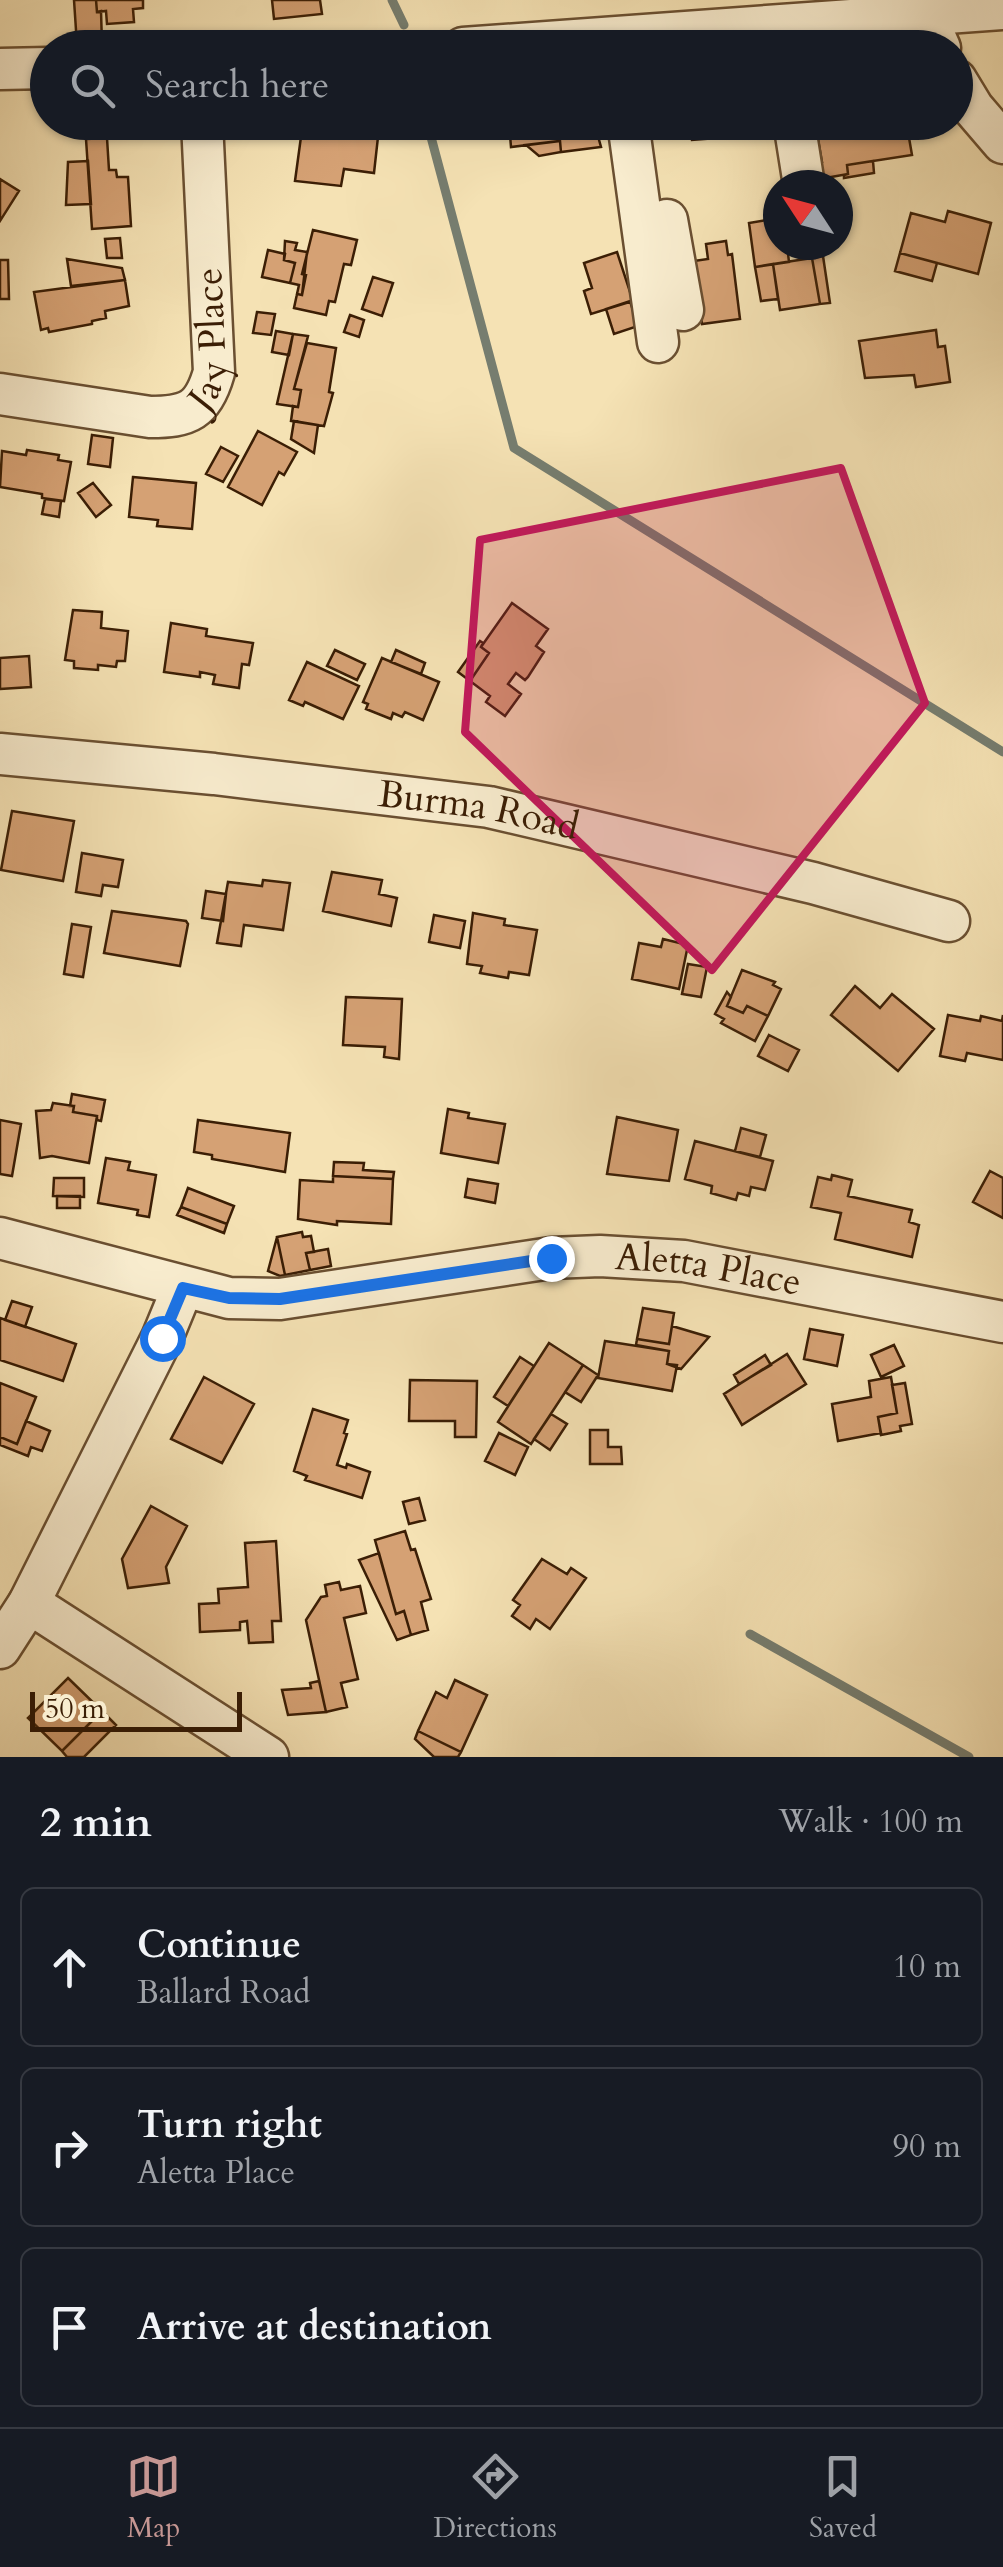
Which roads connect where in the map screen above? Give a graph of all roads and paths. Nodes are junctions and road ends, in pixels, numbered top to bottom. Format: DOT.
graph roads {
  1 [pos="1003,9"];
  2 [pos="932,30"];
  3 [pos="30,68"];
  4 [pos="0,69"];
  5 [pos="973,108"];
  6 [pos="203,140"];
  7 [pos="630,140"];
  8 [pos="653,140"];
  9 [pos="797,140"];
  10 [pos="1003,143"];
  11 [pos="802,170"];
  12 [pos="683,310"];
  13 [pos="658,342"];
  14 [pos="0,394"];
  15 [pos="0,754"];
  16 [pos="949,921"];
  17 [pos="0,1238"];
  18 [pos="183,1288"];
  19 [pos="1003,1322"];
  20 [pos="29,1604"];
  21 [pos="0,1648"];
  22 [pos="268,1757"];
  1 -- 2 [label="street"];
  3 -- 4 [label="street"];
  5 -- 10 [label="street"];
  6 -- 14 [label="street, Jay Place"];
  7 -- 13 [label="street"];
  8 -- 12 [label="street"];
  9 -- 11 [label="street"];
  15 -- 16 [label="street, Burma Road"];
  17 -- 18 [label="street, Aletta Place"];
  18 -- 19 [label="street, Aletta Place"];
  18 -- 20 [label="street"];
  20 -- 21 [label="street"];
  20 -- 22 [label="street"];
}
